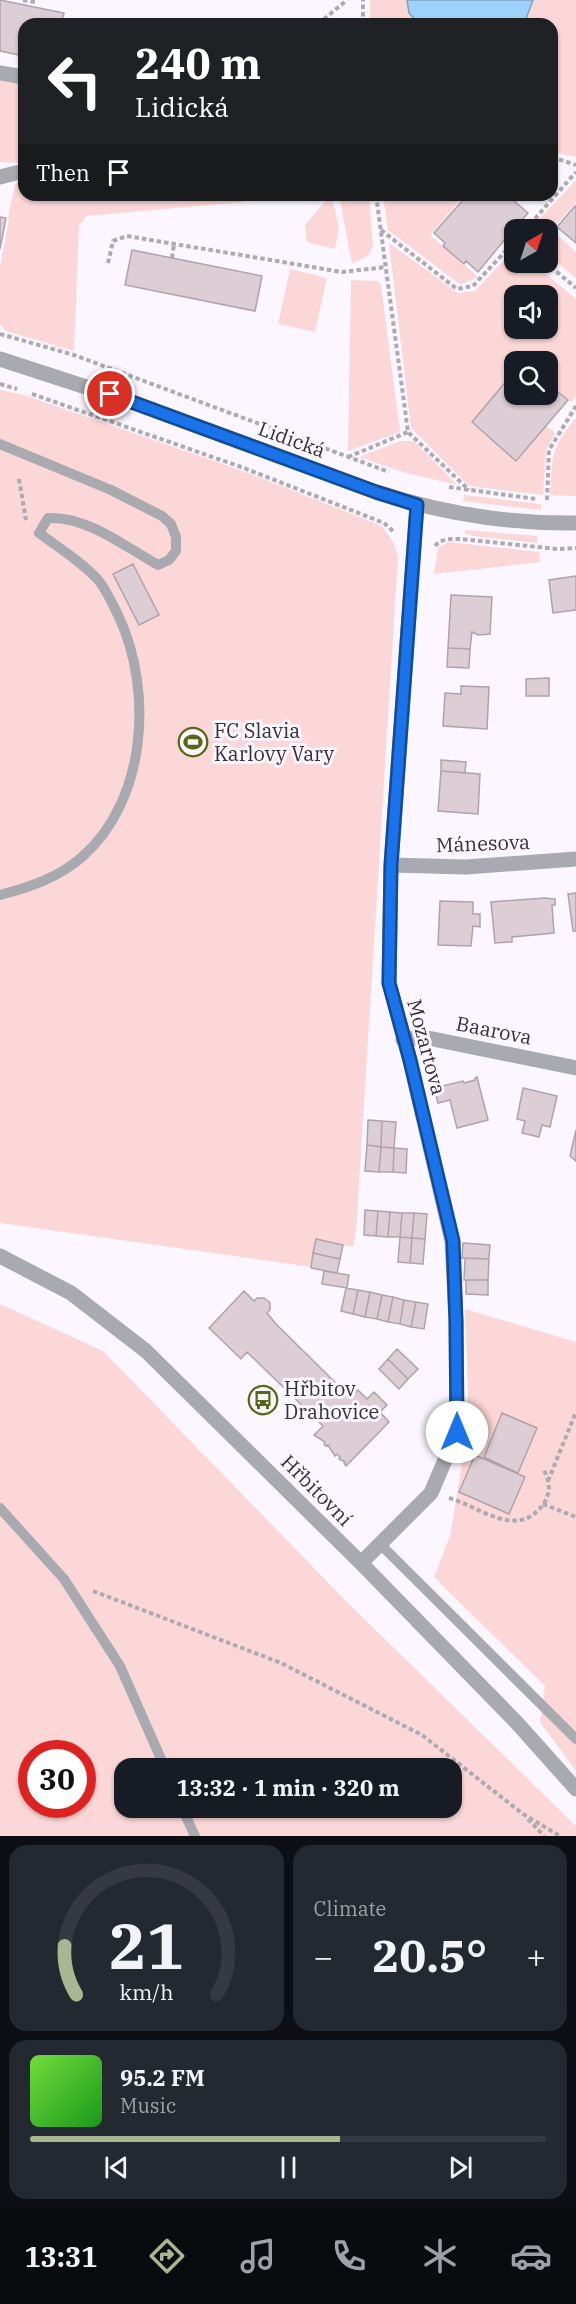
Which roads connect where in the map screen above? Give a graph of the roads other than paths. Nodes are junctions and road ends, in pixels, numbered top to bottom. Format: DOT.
graph roads {
  1 [pos="0,73"];
  2 [pos="18,76"];
  3 [pos="18,172"];
  4 [pos="0,177"];
  5 [pos="0,359"];
  6 [pos="0,444"];
  7 [pos="417,505"];
  8 [pos="576,523"];
  9 [pos="576,859"];
  10 [pos="391,865"];
  11 [pos="0,895"];
  12 [pos="403,1040"];
  13 [pos="576,1068"];
  14 [pos="0,1256"];
  15 [pos="0,1508"];
  16 [pos="380,1544"];
  17 [pos="361,1563"];
  18 [pos="576,1739"];
  19 [pos="161,1758"];
  20 [pos="576,1789"];
  21 [pos="187,1818"];
  22 [pos="195,1836"];
  1 -- 2 [label="street"];
  3 -- 4 [label="street"];
  5 -- 7 [label="street, Lidická"];
  6 -- 11 [label="lane"];
  7 -- 8 [label="street, Lidická"];
  7 -- 10 [label="street, Mozartova"];
  9 -- 10 [label="street, Mánesova"];
  10 -- 12 [label="street, Mozartova"];
  12 -- 13 [label="street, Baarova"];
  12 -- 16 [label="street, Mozartova"];
  14 -- 17 [label="street, Hřbitovní"];
  15 -- 19 [label="lane"];
  16 -- 17 [label="street, Mozartova"];
  16 -- 18 [label="lane"];
  17 -- 20 [label="street, Hřbitovní"];
  21 -- 22 [label="lane"];
}
